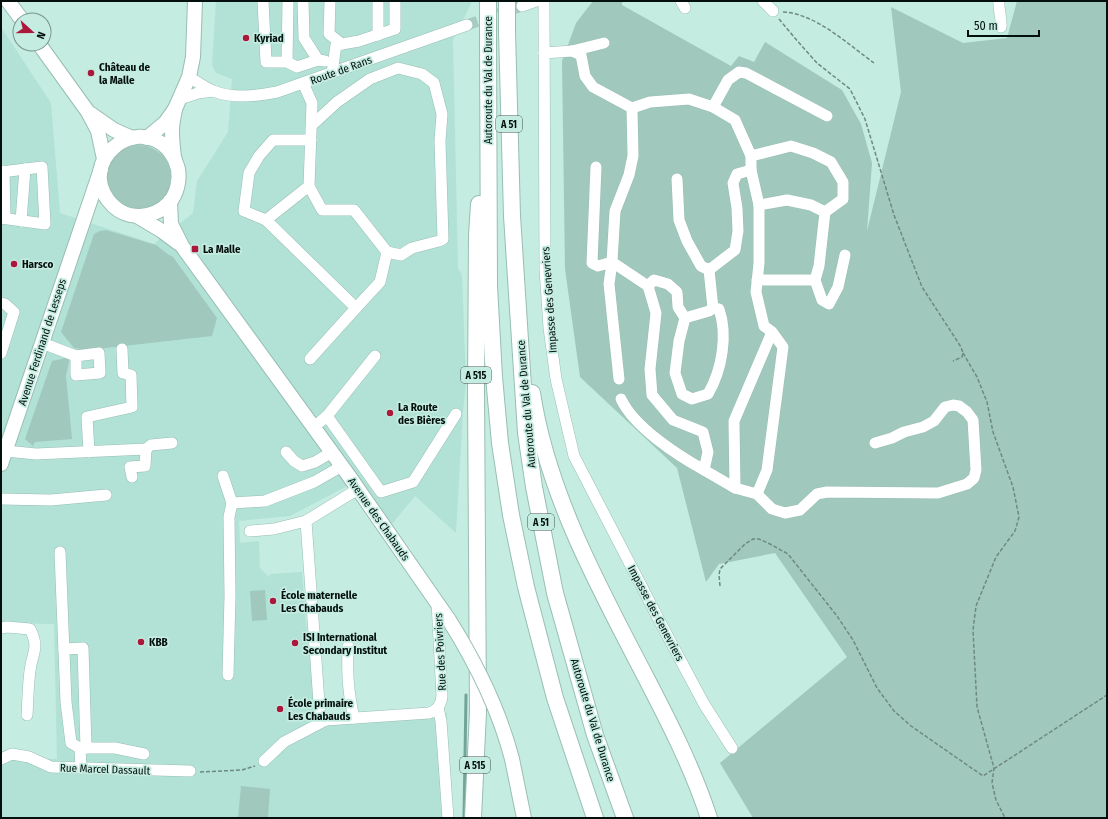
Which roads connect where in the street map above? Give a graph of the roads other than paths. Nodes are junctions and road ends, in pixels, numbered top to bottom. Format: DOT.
graph roads {
  1 [pos="8,1"];
  2 [pos="195,1"];
  3 [pos="263,1"];
  4 [pos="288,1"];
  5 [pos="304,1"];
  6 [pos="330,1"];
  7 [pos="378,1"];
  8 [pos="395,1"];
  9 [pos="488,1"];
  10 [pos="536,1"];
  11 [pos="544,1"];
  12 [pos="763,1"];
  13 [pos="999,1"];
  14 [pos="514,4"];
  15 [pos="773,11"];
  16 [pos="16,12"];
  17 [pos="466,25"];
  18 [pos="1001,27"];
  19 [pos="378,35"];
  20 [pos="488,38"];
  21 [pos="604,43"];
  22 [pos="342,44"];
  23 [pos="572,51"];
  24 [pos="45,52"];
  25 [pos="544,53"];
  26 [pos="318,60"];
  27 [pos="287,62"];
  28 [pos="332,68"];
  29 [pos="188,77"];
  30 [pos="303,83"];
  31 [pos="213,91"];
  32 [pos="178,104"];
  33 [pos="713,107"];
  34 [pos="632,108"];
  35 [pos="88,112"];
  36 [pos="827,116"];
  37 [pos="312,125"];
  38 [pos="132,138"];
  39 [pos="147,138"];
  40 [pos="311,140"];
  41 [pos="751,156"];
  42 [pos="174,158"];
  43 [pos="102,164"];
  44 [pos="596,167"];
  45 [pos="25,169"];
  46 [pos="751,170"];
  47 [pos="3,171"];
  48 [pos="676,179"];
  49 [pos="309,186"];
  50 [pos="170,201"];
  51 [pos="759,205"];
  52 [pos="113,206"];
  53 [pos="824,212"];
  54 [pos="137,216"];
  55 [pos="512,216"];
  56 [pos="3,218"];
  57 [pos="82,220"];
  58 [pos="266,220"];
  59 [pos="21,221"];
  60 [pos="182,246"];
  61 [pos="387,252"];
  62 [pos="845,255"];
  63 [pos="612,262"];
  64 [pos="709,270"];
  65 [pos="757,280"];
  66 [pos="815,280"];
  67 [pos="648,286"];
  68 [pos="1,303"];
  69 [pos="356,308"];
  70 [pos="713,308"];
  71 [pos="685,318"];
  72 [pos="772,332"];
  73 [pos="42,343"];
  74 [pos="122,349"];
  75 [pos="1,353"];
  76 [pos="76,356"];
  77 [pos="375,356"];
  78 [pos="310,359"];
  79 [pos="619,380"];
  80 [pos="621,399"];
  81 [pos="456,414"];
  82 [pos="327,416"];
  83 [pos="314,427"];
  84 [pos="172,443"];
  85 [pos="875,443"];
  86 [pos="146,449"];
  87 [pos="6,451"];
  88 [pos="89,452"];
  89 [pos="286,452"];
  90 [pos="332,452"];
  91 [pos="1,464"];
  92 [pos="342,466"];
  93 [pos="704,470"];
  94 [pos="224,476"];
  95 [pos="132,477"];
  96 [pos="735,488"];
  97 [pos="358,489"];
  98 [pos="757,494"];
  99 [pos="106,495"];
  100 [pos="1,499"];
  101 [pos="232,503"];
  102 [pos="306,521"];
  103 [pos="250,530"];
  104 [pos="60,552"];
  105 [pos="437,601"];
  106 [pos="1,628"];
  107 [pos="348,646"];
  108 [pos="64,649"];
  109 [pos="228,675"];
  110 [pos="438,708"];
  111 [pos="478,712"];
  112 [pos="27,715"];
  113 [pos="354,718"];
  114 [pos="326,720"];
  115 [pos="83,748"];
  116 [pos="732,748"];
  117 [pos="144,754"];
  118 [pos="1,759"];
  119 [pos="264,761"];
  120 [pos="81,768"];
  121 [pos="190,771"];
  122 [pos="448,818"];
  123 [pos="473,818"];
  124 [pos="483,818"];
  125 [pos="524,818"];
  126 [pos="595,818"];
  127 [pos="625,818"];
  128 [pos="709,818"];
  1 -- 16 [label="main road"];
  2 -- 29 [label="main road"];
  3 -- 27 [label="street"];
  4 -- 27 [label="street"];
  5 -- 26 [label="street"];
  6 -- 22 [label="street"];
  7 -- 19 [label="street"];
  8 -- 19 [label="street"];
  9 -- 20 [label="highway, Autoroute du Val de Durance / A 51, bridge"];
  10 -- 14 [label="street"];
  11 -- 25 [label="street, Impasse des Genevriers"];
  12 -- 15 [label="street"];
  13 -- 18 [label="street"];
  14 -- 55 [label="highway, Autoroute du Val de Durance / A 51, bridge"];
  17 -- 28 [label="street, Route de Rans"];
  19 -- 22 [label="street"];
  20 -- 111 [label="highway, A 515"];
  20 -- 126 [label="highway, Autoroute du Val de Durance / A 51"];
  21 -- 23 [label="street"];
  22 -- 28 [label="street"];
  23 -- 25 [label="street"];
  23 -- 34 [label="street"];
  24 -- 35 [label="main road"];
  25 -- 116 [label="street, Impasse des Genevriers"];
  26 -- 27 [label="street"];
  26 -- 28 [label="street"];
  28 -- 30 [label="street, Route de Rans"];
  29 -- 31 [label="street, Route de Rans"];
  29 -- 32 [label="main road"];
  30 -- 31 [label="street, Route de Rans"];
  30 -- 37 [label="street"];
  31 -- 32 [label="street, Route de Rans"];
  32 -- 39 [label="main road"];
  32 -- 42 [label="main road"];
  33 -- 34 [label="street"];
  33 -- 36 [label="street"];
  33 -- 41 [label="street"];
  34 -- 63 [label="street"];
  35 -- 38 [label="main road"];
  35 -- 43 [label="main road"];
  37 -- 40 [label="street"];
  37 -- 61 [label="street"];
  38 -- 39 [label="main road"];
  38 -- 43 [label="main road"];
  39 -- 42 [label="main road"];
  40 -- 49 [label="street"];
  40 -- 58 [label="street"];
  41 -- 46 [label="street"];
  41 -- 53 [label="street"];
  42 -- 50 [label="main road"];
  43 -- 52 [label="main road"];
  43 -- 57 [label="main road, Avenue Ferdinand de Lesseps"];
  44 -- 63 [label="street"];
  45 -- 47 [label="street"];
  45 -- 59 [label="street"];
  45 -- 59 [label="street"];
  46 -- 51 [label="street"];
  46 -- 64 [label="street"];
  47 -- 56 [label="street"];
  48 -- 64 [label="street"];
  49 -- 58 [label="street"];
  49 -- 61 [label="street"];
  50 -- 54 [label="main road"];
  50 -- 60 [label="main road, Avenue des Chabauds"];
  51 -- 53 [label="street"];
  51 -- 65 [label="street"];
  52 -- 54 [label="main road"];
  52 -- 57 [label="main road"];
  53 -- 66 [label="street"];
  54 -- 60 [label="main road, Avenue des Chabauds"];
  55 -- 127 [label="highway, Autoroute du Val de Durance / A 51"];
  55 -- 128 [label="highway"];
  56 -- 59 [label="street"];
  57 -- 73 [label="main road, Avenue Ferdinand de Lesseps"];
  58 -- 69 [label="street"];
  60 -- 83 [label="main road, Avenue des Chabauds"];
  61 -- 69 [label="street"];
  62 -- 66 [label="street"];
  63 -- 67 [label="street"];
  63 -- 79 [label="street"];
  64 -- 70 [label="street"];
  65 -- 66 [label="street"];
  65 -- 72 [label="street"];
  67 -- 71 [label="street"];
  67 -- 93 [label="street"];
  68 -- 75 [label="street"];
  69 -- 78 [label="street"];
  70 -- 71 [label="street"];
  70 -- 71 [label="street"];
  72 -- 96 [label="street"];
  72 -- 98 [label="street"];
  73 -- 76 [label="street"];
  73 -- 87 [label="main road, Avenue Ferdinand de Lesseps"];
  74 -- 88 [label="street"];
  77 -- 82 [label="street"];
  80 -- 93 [label="street"];
  81 -- 82 [label="street"];
  82 -- 83 [label="street"];
  83 -- 90 [label="main road, Avenue des Chabauds"];
  84 -- 86 [label="street"];
  85 -- 98 [label="street"];
  86 -- 88 [label="street"];
  86 -- 95 [label="street"];
  87 -- 88 [label="street"];
  87 -- 91 [label="main road, Avenue Ferdinand de Lesseps"];
  89 -- 90 [label="street"];
  90 -- 92 [label="main road, Avenue des Chabauds"];
  92 -- 97 [label="main road, Avenue des Chabauds"];
  92 -- 101 [label="street"];
  93 -- 96 [label="street"];
  94 -- 101 [label="street"];
  96 -- 98 [label="street"];
  97 -- 102 [label="street"];
  97 -- 105 [label="main road, Avenue des Chabauds"];
  99 -- 100 [label="street"];
  101 -- 109 [label="street"];
  102 -- 103 [label="street"];
  102 -- 114 [label="street"];
  104 -- 108 [label="street"];
  105 -- 110 [label="street, Rue des Poivriers"];
  105 -- 125 [label="main road, Avenue des Chabauds, bridge"];
  106 -- 112 [label="street"];
  107 -- 113 [label="street"];
  108 -- 115 [label="street"];
  108 -- 115 [label="street"];
  110 -- 113 [label="street"];
  110 -- 122 [label="street"];
  111 -- 123 [label="highway, A 515"];
  111 -- 124 [label="highway"];
  113 -- 114 [label="street"];
  114 -- 119 [label="street"];
  115 -- 117 [label="street"];
  115 -- 120 [label="street"];
  118 -- 120 [label="street, Rue Marcel Dassault"];
  120 -- 121 [label="street, Rue Marcel Dassault"];
}
